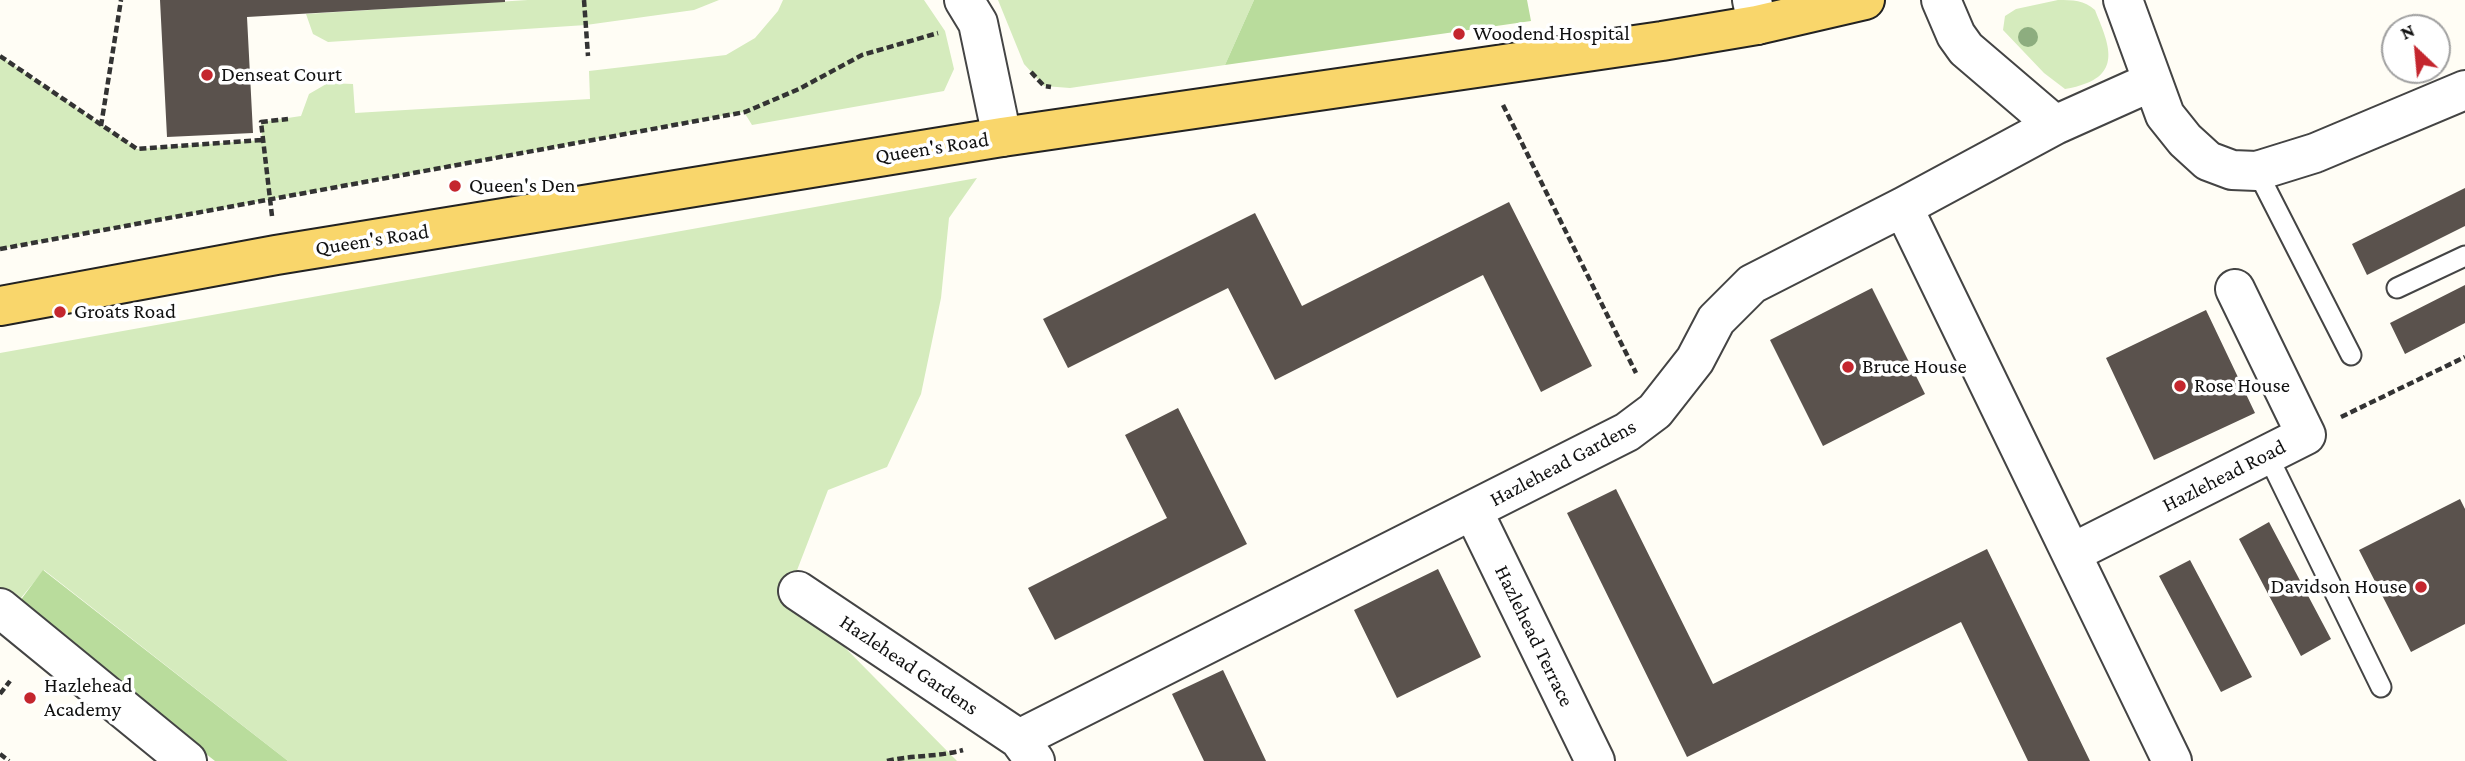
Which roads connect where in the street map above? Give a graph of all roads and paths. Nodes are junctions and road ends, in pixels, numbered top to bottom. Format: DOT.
graph roads {
  1 [pos="121,0"];
  2 [pos="584,0"];
  3 [pos="1865,0"];
  4 [pos="1941,0"];
  5 [pos="2123,0"];
  6 [pos="971,12"];
  7 [pos="1754,12"];
  8 [pos="587,55"];
  9 [pos="0,57"];
  10 [pos="1024,64"];
  11 [pos="1483,67"];
  12 [pos="2151,82"];
  13 [pos="1057,87"];
  14 [pos="2463,97"];
  15 [pos="288,119"];
  16 [pos="2055,125"];
  17 [pos="101,126"];
  18 [pos="1002,137"];
  19 [pos="263,140"];
  20 [pos="2257,171"];
  21 [pos="270,200"];
  22 [pos="1903,207"];
  23 [pos="0,248"];
  24 [pos="276,255"];
  25 [pos="2465,256"];
  26 [pos="2397,288"];
  27 [pos="2235,289"];
  28 [pos="0,306"];
  29 [pos="2351,355"];
  30 [pos="2465,357"];
  31 [pos="1655,411"];
  32 [pos="2306,435"];
  33 [pos="2267,454"];
  34 [pos="1472,511"];
  35 [pos="2073,553"];
  36 [pos="799,591"];
  37 [pos="0,608"];
  38 [pos="10,681"];
  39 [pos="2381,687"];
  40 [pos="0,694"];
  41 [pos="1027,750"];
  42 [pos="0,754"];
  43 [pos="185,760"];
  44 [pos="9,761"];
  45 [pos="887,761"];
  46 [pos="1595,761"];
  47 [pos="2172,761"];
  1 -- 17 [label="path"];
  2 -- 8 [label="path"];
  3 -- 7 [label="main road, Queen's Road"];
  4 -- 16 [label="street"];
  5 -- 12 [label="street"];
  6 -- 18 [label="street"];
  6 -- 21 [label="path"];
  7 -- 11 [label="main road, Queen's Road"];
  9 -- 17 [label="path"];
  10 -- 13 [label="path"];
  11 -- 18 [label="main road, Queen's Road"];
  11 -- 31 [label="path"];
  12 -- 16 [label="street, Hazlehead Gardens"];
  12 -- 20 [label="street"];
  14 -- 20 [label="street"];
  15 -- 19 [label="path"];
  16 -- 22 [label="street, Hazlehead Gardens"];
  17 -- 19 [label="path"];
  18 -- 24 [label="main road, Queen's Road"];
  19 -- 21 [label="path"];
  20 -- 29 [label="lane"];
  21 -- 23 [label="path"];
  21 -- 24 [label="path"];
  22 -- 31 [label="street, Hazlehead Gardens"];
  22 -- 35 [label="street"];
  24 -- 28 [label="main road, Queen's Road"];
  25 -- 26 [label="lane"];
  27 -- 32 [label="street, Hazlehead Road"];
  30 -- 32 [label="path"];
  31 -- 34 [label="street, Hazlehead Gardens"];
  32 -- 33 [label="street, Hazlehead Road"];
  33 -- 35 [label="street, Hazlehead Road"];
  33 -- 39 [label="lane"];
  34 -- 41 [label="street, Hazlehead Gardens"];
  34 -- 46 [label="street, Hazlehead Terrace"];
  35 -- 47 [label="street"];
  36 -- 41 [label="street, Hazlehead Gardens"];
  37 -- 43 [label="street"];
  38 -- 40 [label="path"];
  41 -- 45 [label="path"];
  42 -- 44 [label="path"];
}
